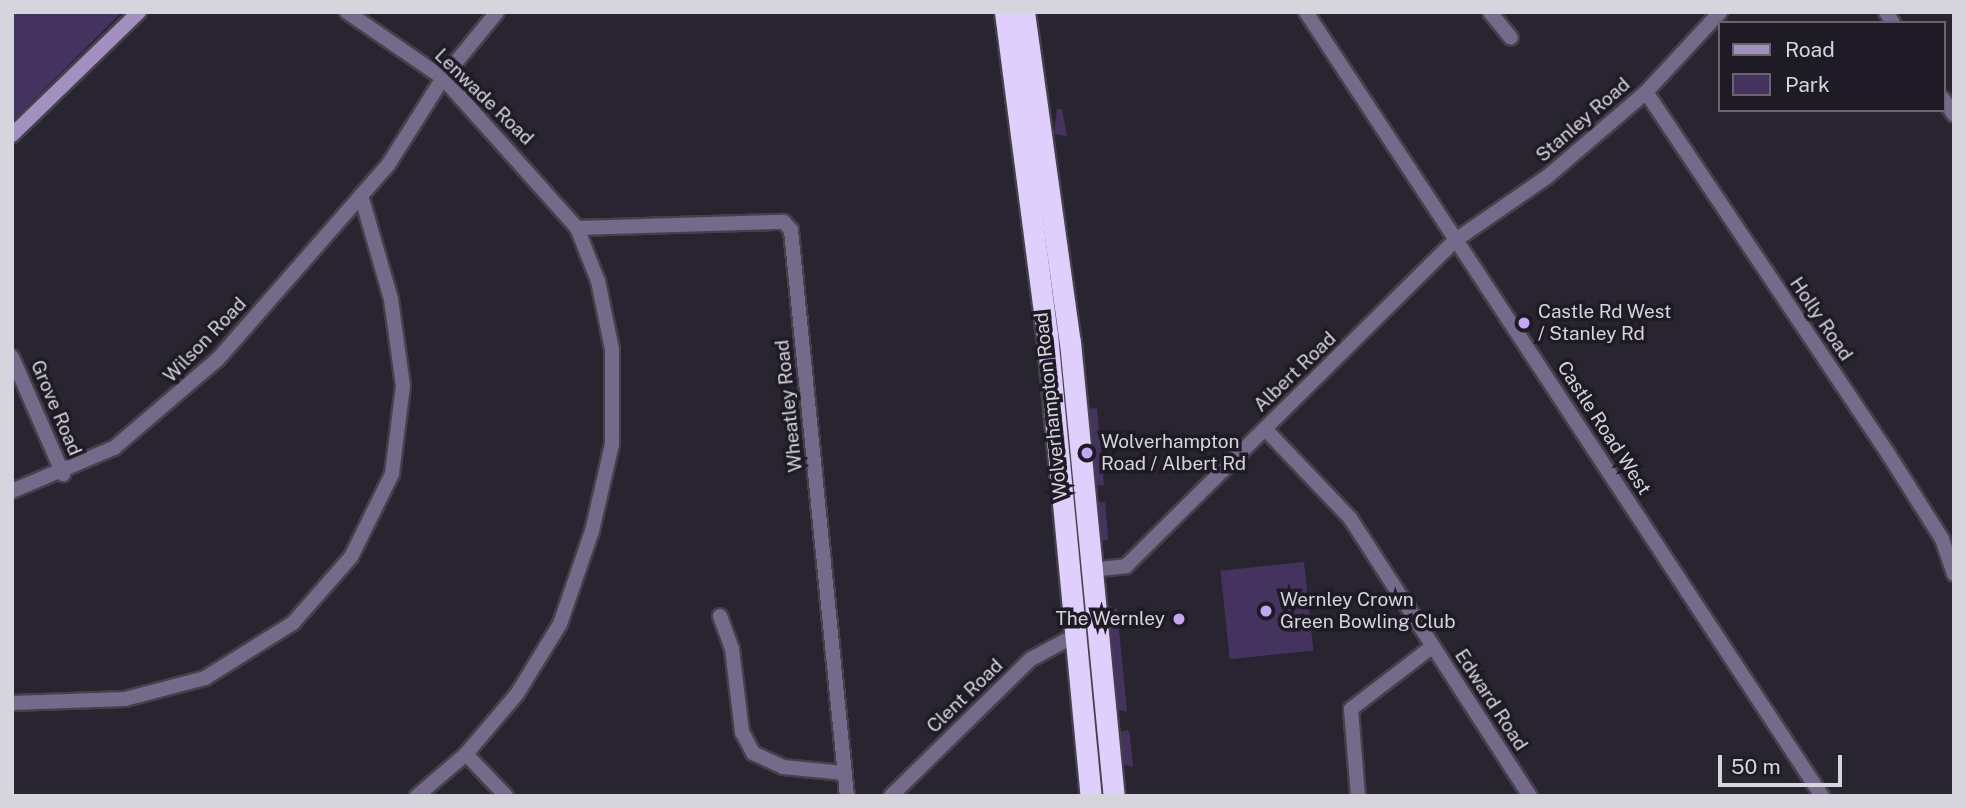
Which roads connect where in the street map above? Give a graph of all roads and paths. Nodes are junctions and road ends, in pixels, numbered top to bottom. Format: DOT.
graph roads {
  1 [pos="139,12"];
  2 [pos="347,12"];
  3 [pos="497,12"];
  4 [pos="1005,12"];
  5 [pos="1024,12"];
  6 [pos="1306,12"];
  7 [pos="1490,12"];
  8 [pos="1720,12"];
  9 [pos="1511,38"];
  10 [pos="443,78"];
  11 [pos="1646,92"];
  12 [pos="12,135"];
  13 [pos="361,195"];
  14 [pos="577,228"];
  15 [pos="1457,239"];
  16 [pos="12,357"];
  17 [pos="1265,429"];
  18 [pos="64,474"];
  19 [pos="12,492"];
  20 [pos="1090,570"];
  21 [pos="1954,573"];
  22 [pos="720,616"];
  23 [pos="1074,636"];
  24 [pos="1433,646"];
  25 [pos="12,703"];
  26 [pos="466,754"];
  27 [pos="844,773"];
  28 [pos="417,796"];
  29 [pos="506,796"];
  30 [pos="847,796"];
  31 [pos="891,796"];
  32 [pos="1091,796"];
  33 [pos="1114,796"];
  34 [pos="1357,796"];
  35 [pos="1530,796"];
  36 [pos="1822,796"];
  1 -- 12 [label="street"];
  2 -- 10 [label="street, Lenwade Road"];
  3 -- 10 [label="street, Wilson Road"];
  4 -- 23 [label="highway, Wolverhampton Road"];
  5 -- 20 [label="highway, Wolverhampton Road"];
  6 -- 15 [label="street, Castle Road West"];
  7 -- 9 [label="street"];
  8 -- 11 [label="street, Stanley Road"];
  10 -- 13 [label="street, Wilson Road"];
  10 -- 14 [label="street, Lenwade Road"];
  11 -- 15 [label="street, Stanley Road"];
  11 -- 21 [label="street, Holly Road"];
  13 -- 18 [label="street, Wilson Road"];
  13 -- 25 [label="street"];
  14 -- 26 [label="street"];
  14 -- 27 [label="street, Wheatley Road"];
  15 -- 17 [label="street, Albert Road"];
  15 -- 36 [label="street, Castle Road West"];
  16 -- 18 [label="street, Grove Road"];
  17 -- 20 [label="street, Albert Road"];
  17 -- 24 [label="street, Edward Road"];
  18 -- 19 [label="street, Wilson Road"];
  20 -- 23 [label="highway"];
  20 -- 33 [label="highway, Wolverhampton Road"];
  22 -- 27 [label="street"];
  23 -- 31 [label="street, Clent Road"];
  23 -- 32 [label="highway, Wolverhampton Road"];
  24 -- 34 [label="street"];
  24 -- 35 [label="street, Edward Road"];
  26 -- 28 [label="street"];
  26 -- 29 [label="street"];
  27 -- 30 [label="street, Wheatley Road"];
}
